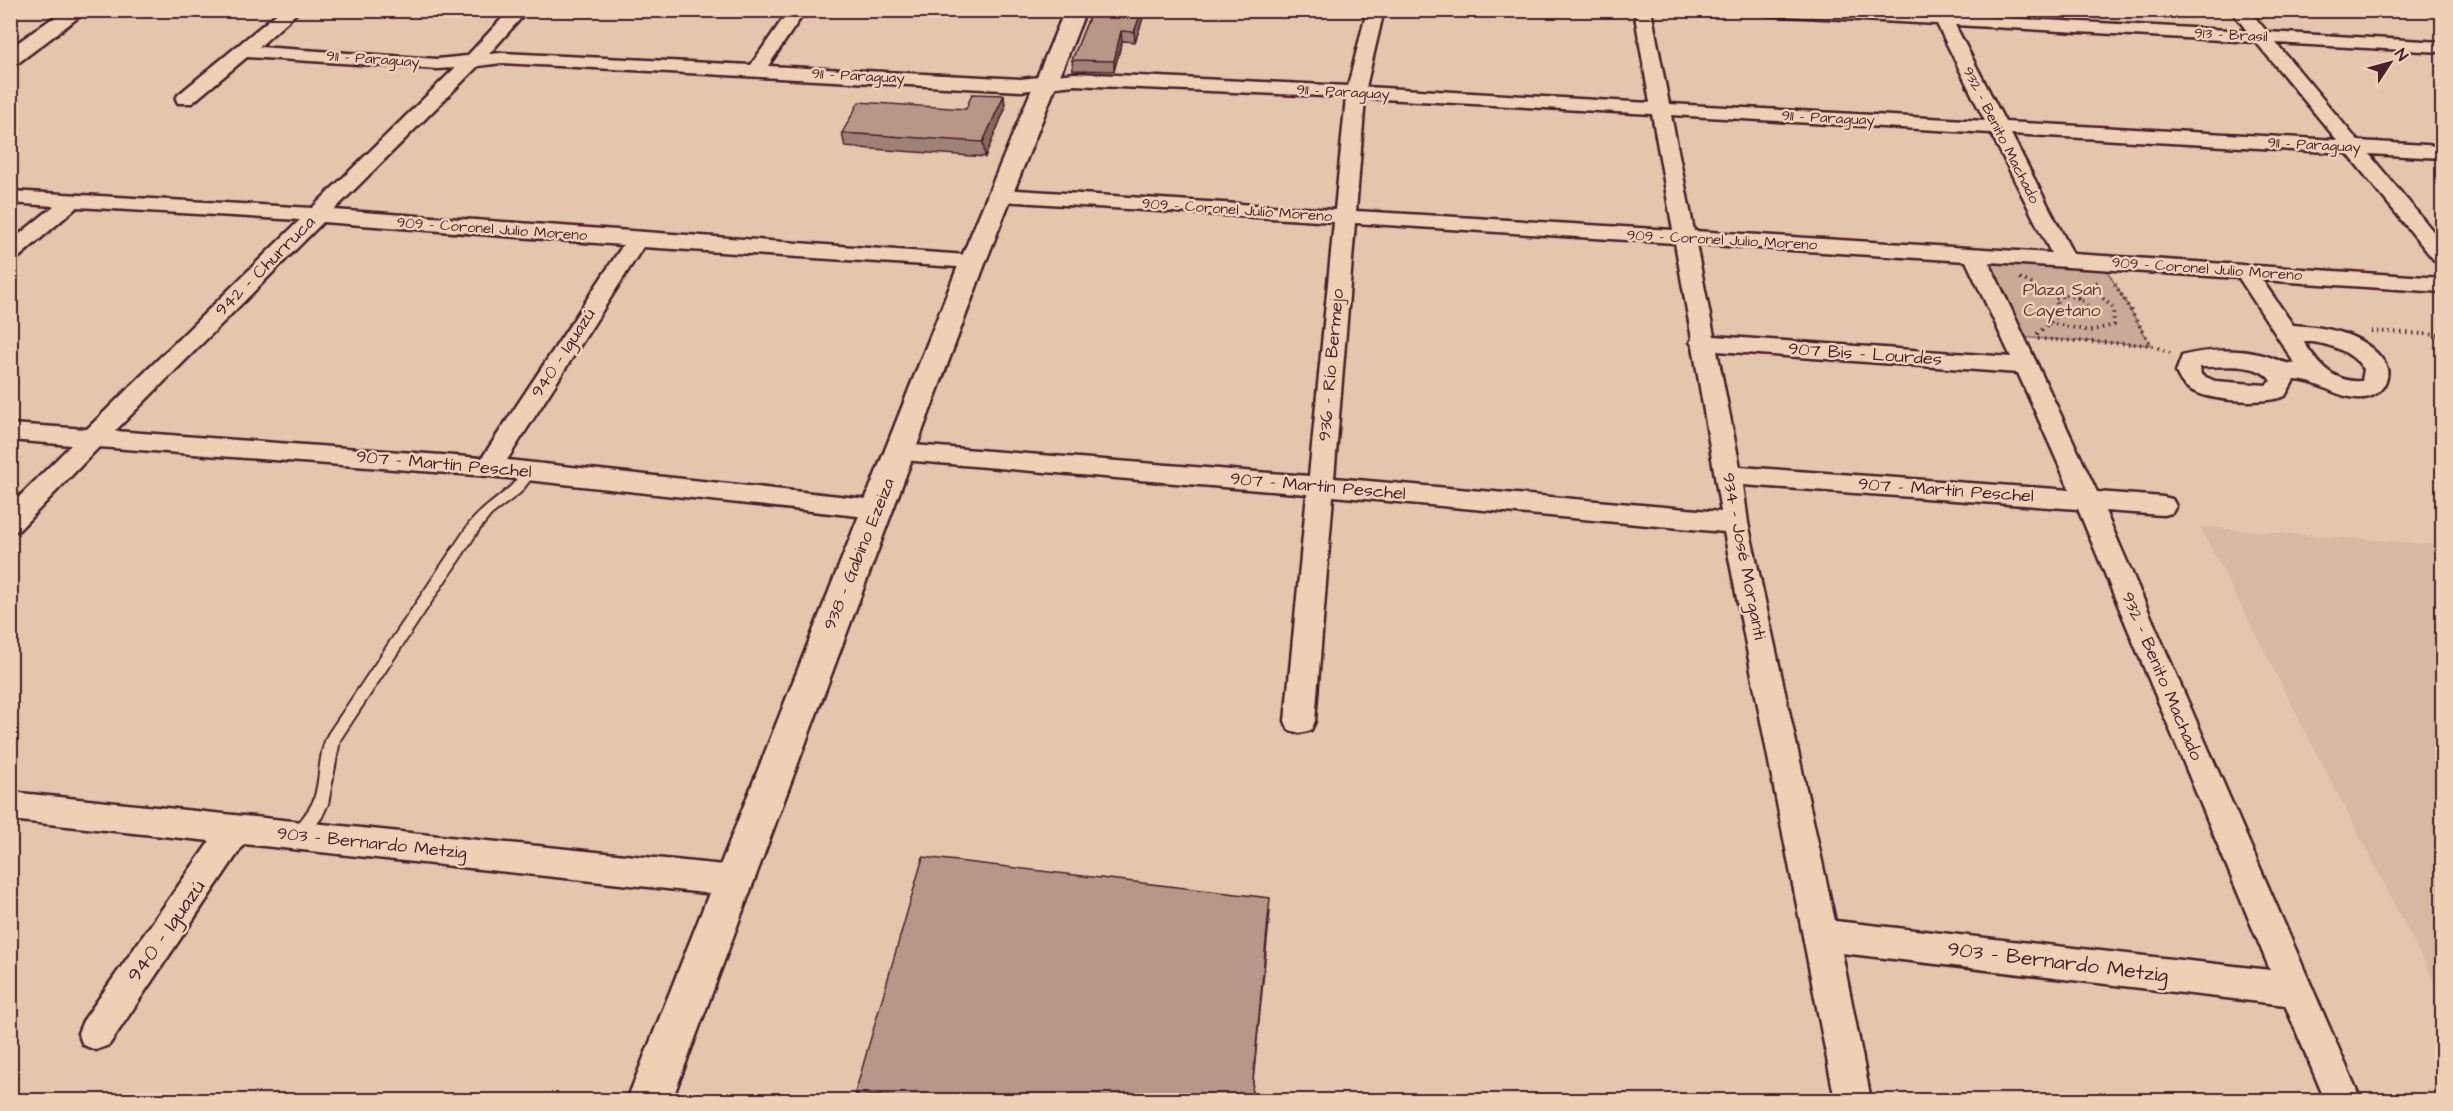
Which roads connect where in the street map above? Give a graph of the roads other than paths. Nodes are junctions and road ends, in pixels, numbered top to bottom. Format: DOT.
graph roads {
  1 [pos="78,10"];
  2 [pos="292,10"];
  3 [pos="520,10"];
  4 [pos="798,10"];
  5 [pos="1076,10"];
  6 [pos="1376,10"];
  7 [pos="1642,10"];
  8 [pos="1768,10"];
  9 [pos="2239,10"];
  10 [pos="1940,15"];
  11 [pos="2261,37"];
  12 [pos="2442,47"];
  13 [pos="244,51"];
  14 [pos="10,58"];
  15 [pos="473,60"];
  16 [pos="756,71"];
  17 [pos="1047,82"];
  18 [pos="1356,92"];
  19 [pos="185,99"];
  20 [pos="1660,109"];
  21 [pos="1997,128"];
  22 [pos="2350,147"];
  23 [pos="2442,152"];
  24 [pos="1001,195"];
  25 [pos="10,197"];
  26 [pos="71,202"];
  27 [pos="316,215"];
  28 [pos="1343,217"];
  29 [pos="1686,238"];
  30 [pos="637,240"];
  31 [pos="10,253"];
  32 [pos="1974,254"];
  33 [pos="2442,255"];
  34 [pos="2066,259"];
  35 [pos="973,261"];
  36 [pos="2245,271"];
  37 [pos="2442,285"];
  38 [pos="2284,332"];
  39 [pos="1702,342"];
  40 [pos="2027,366"];
  41 [pos="2278,372"];
  42 [pos="2312,372"];
  43 [pos="10,432"];
  44 [pos="94,437"];
  45 [pos="900,453"];
  46 [pos="489,467"];
  47 [pos="530,471"];
  48 [pos="1729,475"];
  49 [pos="1321,486"];
  50 [pos="2088,500"];
  51 [pos="2163,506"];
  52 [pos="876,509"];
  53 [pos="1735,523"];
  54 [pos="10,524"];
  55 [pos="1300,722"];
  56 [pos="10,806"];
  57 [pos="236,830"];
  58 [pos="299,835"];
  59 [pos="733,881"];
  60 [pos="1821,935"];
  61 [pos="2295,990"];
  62 [pos="96,1033"];
  63 [pos="649,1101"];
  64 [pos="1853,1101"];
  65 [pos="2343,1101"];
  1 -- 14 [label="street"];
  2 -- 13 [label="street"];
  3 -- 15 [label="street, 942 - Churruca"];
  4 -- 16 [label="street"];
  5 -- 17 [label="street, 938 - Gabino Ezeiza"];
  6 -- 18 [label="street, 936 - Río Bermejo"];
  7 -- 20 [label="street, 934 - José Morganti"];
  8 -- 10 [label="street, 913 - Brasil"];
  9 -- 11 [label="street"];
  10 -- 11 [label="street, 913 - Brasil"];
  10 -- 21 [label="street, 932 - Benito Machado"];
  11 -- 12 [label="street, 913 - Brasil"];
  11 -- 22 [label="street"];
  13 -- 15 [label="street, 911 - Paraguay"];
  13 -- 19 [label="street"];
  15 -- 16 [label="street, 911 - Paraguay"];
  15 -- 27 [label="street, 942 - Churruca"];
  16 -- 17 [label="street, 911 - Paraguay"];
  17 -- 18 [label="street, 911 - Paraguay"];
  17 -- 24 [label="street, 938 - Gabino Ezeiza"];
  18 -- 20 [label="street, 911 - Paraguay"];
  18 -- 28 [label="street, 936 - Río Bermejo"];
  20 -- 21 [label="street, 911 - Paraguay"];
  20 -- 29 [label="street, 934 - José Morganti"];
  21 -- 22 [label="street, 911 - Paraguay"];
  21 -- 34 [label="street, 932 - Benito Machado"];
  22 -- 23 [label="street, 911 - Paraguay"];
  22 -- 33 [label="street"];
  24 -- 28 [label="street, 909 - Coronel Julio Moreno"];
  24 -- 35 [label="street, 938 - Gabino Ezeiza"];
  25 -- 26 [label="street, 909 - Coronel Julio Moreno"];
  26 -- 27 [label="street, 909 - Coronel Julio Moreno"];
  26 -- 31 [label="street"];
  27 -- 30 [label="street, 909 - Coronel Julio Moreno"];
  27 -- 44 [label="street, 942 - Churruca"];
  28 -- 29 [label="street, 909 - Coronel Julio Moreno"];
  28 -- 49 [label="street, 936 - Río Bermejo"];
  29 -- 32 [label="street, 909 - Coronel Julio Moreno"];
  29 -- 39 [label="street, 934 - José Morganti"];
  30 -- 35 [label="street, 909 - Coronel Julio Moreno"];
  30 -- 46 [label="street, 940 - Iguazú"];
  32 -- 34 [label="street, 909 - Coronel Julio Moreno"];
  32 -- 40 [label="street, 932 - Benito Machado"];
  34 -- 36 [label="street, 909 - Coronel Julio Moreno"];
  35 -- 45 [label="street, 938 - Gabino Ezeiza"];
  36 -- 37 [label="street, 909 - Coronel Julio Moreno"];
  36 -- 38 [label="street"];
  38 -- 42 [label="street"];
  38 -- 42 [label="street"];
  39 -- 40 [label="street, 907 Bis - Lourdes"];
  39 -- 48 [label="street, 934 - José Morganti"];
  40 -- 50 [label="street, 932 - Benito Machado"];
  41 -- 41 [label="street"];
  41 -- 42 [label="street"];
  43 -- 44 [label="street, 907 - Martín Peschel"];
  44 -- 46 [label="street, 907 - Martín Peschel"];
  44 -- 54 [label="street, 942 - Churruca"];
  45 -- 49 [label="street, 907 - Martín Peschel"];
  45 -- 52 [label="street, 938 - Gabino Ezeiza"];
  46 -- 47 [label="street, 907 - Martín Peschel"];
  47 -- 52 [label="street, 907 - Martín Peschel"];
  47 -- 58 [label="lane"];
  48 -- 50 [label="street, 907 - Martín Peschel"];
  48 -- 53 [label="street, 934 - José Morganti"];
  49 -- 53 [label="street, 907 - Martín Peschel"];
  49 -- 55 [label="street, 936 - Río Bermejo"];
  50 -- 51 [label="street, 907 - Martín Peschel"];
  50 -- 61 [label="street, 932 - Benito Machado"];
  52 -- 59 [label="street, 938 - Gabino Ezeiza"];
  53 -- 60 [label="street, 934 - José Morganti"];
  56 -- 57 [label="street, 903 - Bernardo Metzig"];
  57 -- 58 [label="street, 903 - Bernardo Metzig"];
  57 -- 62 [label="street, 940 - Iguazú"];
  58 -- 59 [label="street, 903 - Bernardo Metzig"];
  59 -- 63 [label="street, 938 - Gabino Ezeiza"];
  60 -- 61 [label="street, 903 - Bernardo Metzig"];
  60 -- 64 [label="street, 934 - José Morganti"];
  61 -- 65 [label="street, 932 - Benito Machado"];
}
